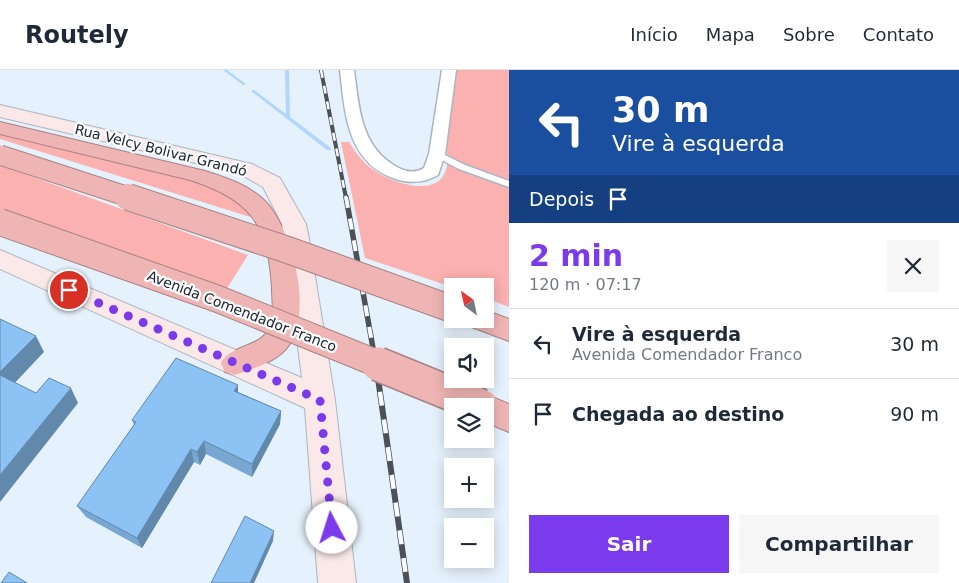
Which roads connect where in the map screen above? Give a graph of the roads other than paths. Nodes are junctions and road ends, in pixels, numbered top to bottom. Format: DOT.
graph roads {
  1 [pos="347,70"];
  2 [pos="448,70"];
  3 [pos="0,111"];
  4 [pos="0,128"];
  5 [pos="437,154"];
  6 [pos="0,155"];
  7 [pos="509,184"];
  8 [pos="0,222"];
  9 [pos="0,259"];
  10 [pos="444,306"];
  11 [pos="494,324"];
  12 [pos="509,330"];
  13 [pos="314,362"];
  14 [pos="234,363"];
  15 [pos="269,378"];
  16 [pos="461,398"];
  17 [pos="320,400"];
  18 [pos="494,412"];
  19 [pos="509,418"];
  20 [pos="337,583"];
  1 -- 5 [label="street"];
  2 -- 5 [label="street"];
  3 -- 13 [label="street, Rua Velcy Bolivar Grandó"];
  4 -- 14 [label="highway"];
  5 -- 7 [label="lane"];
  6 -- 10 [label="highway, bridge"];
  8 -- 16 [label="highway, Avenida Comendador Franco, bridge"];
  9 -- 14 [label="street"];
  11 -- 12 [label="highway"];
  13 -- 15 [label="street, Avenida Comendador Franco"];
  13 -- 17 [label="street, Rua Velcy Bolivar Grandó"];
  14 -- 15 [label="street"];
  15 -- 17 [label="street"];
  17 -- 20 [label="street, Rua Velcy Bolivar Grandó"];
  18 -- 19 [label="highway"];
}
